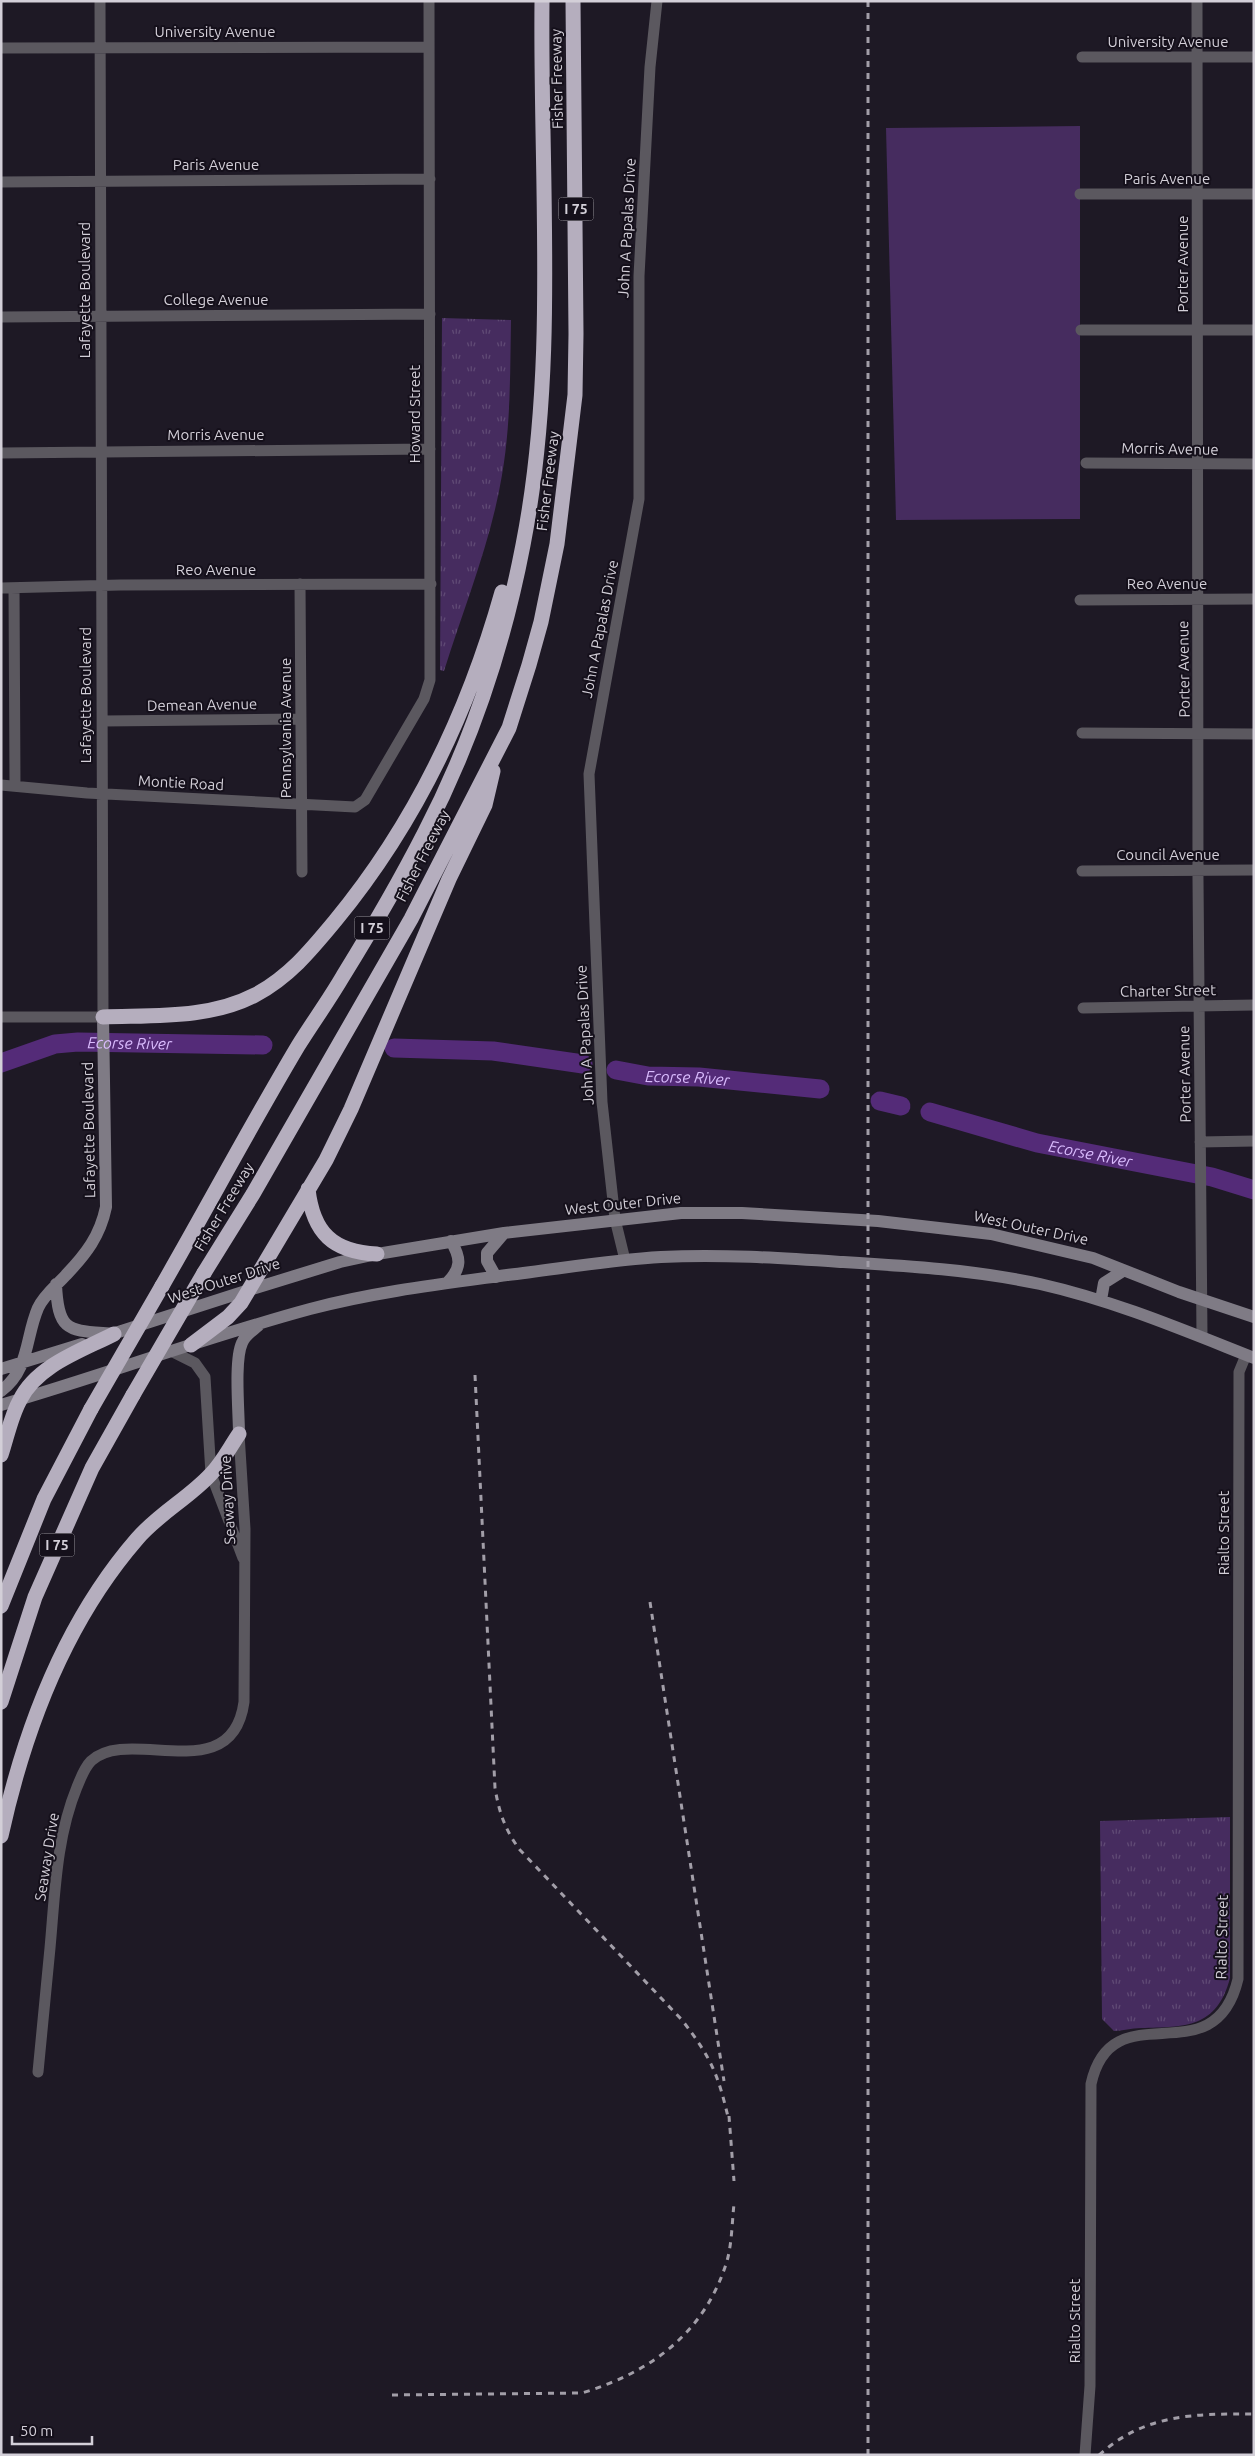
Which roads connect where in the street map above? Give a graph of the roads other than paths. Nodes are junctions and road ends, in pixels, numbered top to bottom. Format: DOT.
graph roads {
  1 [pos="100,1"];
  2 [pos="429,1"];
  3 [pos="542,1"];
  4 [pos="573,1"];
  5 [pos="657,1"];
  6 [pos="1197,1"];
  7 [pos="100,47"];
  8 [pos="429,47"];
  9 [pos="1,48"];
  10 [pos="1197,56"];
  11 [pos="1082,57"];
  12 [pos="1254,57"];
  13 [pos="430,178"];
  14 [pos="1,182"];
  15 [pos="101,182"];
  16 [pos="1080,194"];
  17 [pos="1197,194"];
  18 [pos="1254,194"];
  19 [pos="430,314"];
  20 [pos="1,317"];
  21 [pos="101,317"];
  22 [pos="1081,330"];
  23 [pos="1197,330"];
  24 [pos="1254,330"];
  25 [pos="430,449"];
  26 [pos="102,452"];
  27 [pos="1,453"];
  28 [pos="1086,463"];
  29 [pos="1197,464"];
  30 [pos="1254,464"];
  31 [pos="523,543"];
  32 [pos="300,584"];
  33 [pos="431,584"];
  34 [pos="102,586"];
  35 [pos="1,588"];
  36 [pos="14,588"];
  37 [pos="1198,599"];
  38 [pos="1254,599"];
  39 [pos="1080,600"];
  40 [pos="301,719"];
  41 [pos="102,721"];
  42 [pos="1082,733"];
  43 [pos="1199,733"];
  44 [pos="1254,734"];
  45 [pos="497,750"];
  46 [pos="1,785"];
  47 [pos="15,786"];
  48 [pos="102,793"];
  49 [pos="302,804"];
  50 [pos="358,806"];
  51 [pos="1082,870"];
  52 [pos="1198,870"];
  53 [pos="1254,870"];
  54 [pos="302,872"];
  55 [pos="1254,1005"];
  56 [pos="1199,1006"];
  57 [pos="1083,1008"];
  58 [pos="1,1017"];
  59 [pos="103,1017"];
  60 [pos="1254,1141"];
  61 [pos="1200,1142"];
  62 [pos="308,1190"];
  63 [pos="615,1219"];
  64 [pos="504,1233"];
  65 [pos="451,1241"];
  66 [pos="377,1254"];
  67 [pos="625,1260"];
  68 [pos="1123,1271"];
  69 [pos="496,1277"];
  70 [pos="447,1283"];
  71 [pos="56,1284"];
  72 [pos="249,1290"];
  73 [pos="1200,1298"];
  74 [pos="1101,1300"];
  75 [pos="1254,1317"];
  76 [pos="266,1321"];
  77 [pos="114,1334"];
  78 [pos="1202,1336"];
  79 [pos="191,1345"];
  80 [pos="171,1351"];
  81 [pos="1250,1356"];
  82 [pos="22,1363"];
  83 [pos="1,1369"];
  84 [pos="1,1390"];
  85 [pos="20,1399"];
  86 [pos="1,1405"];
  87 [pos="239,1434"];
  88 [pos="1,1455"];
  89 [pos="211,1474"];
  90 [pos="245,1565"];
  91 [pos="1,1606"];
  92 [pos="1,1702"];
  93 [pos="1,1836"];
  94 [pos="38,2072"];
  95 [pos="1086,2455"];
  1 -- 7 [label="street, Lafayette Boulevard"];
  2 -- 8 [label="street, Howard Street"];
  3 -- 31 [label="highway, Fisher Freeway / I 75"];
  4 -- 45 [label="highway, Fisher Freeway / I 75"];
  5 -- 63 [label="street, John A Papalas Drive"];
  6 -- 10 [label="street, Porter Avenue"];
  7 -- 8 [label="street, University Avenue"];
  7 -- 9 [label="street, University Avenue"];
  7 -- 15 [label="street, Lafayette Boulevard"];
  8 -- 13 [label="street, Howard Street"];
  10 -- 11 [label="street, University Avenue"];
  10 -- 12 [label="street, University Avenue"];
  10 -- 17 [label="street, Porter Avenue"];
  13 -- 15 [label="street, Paris Avenue"];
  13 -- 19 [label="street, Howard Street"];
  14 -- 15 [label="street, Paris Avenue"];
  15 -- 21 [label="street, Lafayette Boulevard"];
  16 -- 17 [label="street, Paris Avenue"];
  17 -- 18 [label="street, Paris Avenue"];
  17 -- 23 [label="street, Porter Avenue"];
  19 -- 21 [label="street, College Avenue"];
  19 -- 25 [label="street, Howard Street"];
  20 -- 21 [label="street, College Avenue"];
  21 -- 26 [label="street, Lafayette Boulevard"];
  22 -- 23 [label="street"];
  23 -- 24 [label="street"];
  23 -- 29 [label="street, Porter Avenue"];
  25 -- 26 [label="street, Morris Avenue"];
  25 -- 33 [label="street, Howard Street"];
  26 -- 27 [label="street, Morris Avenue"];
  26 -- 34 [label="street, Lafayette Boulevard"];
  28 -- 29 [label="street, Morris Avenue"];
  29 -- 30 [label="street, Morris Avenue"];
  29 -- 37 [label="street, Porter Avenue"];
  31 -- 59 [label="highway"];
  31 -- 91 [label="highway, Fisher Freeway / I 75, bridge"];
  32 -- 33 [label="street, Reo Avenue"];
  32 -- 34 [label="street, Reo Avenue"];
  32 -- 40 [label="street, Pennsylvania Avenue"];
  33 -- 50 [label="street, Howard Street"];
  34 -- 36 [label="street, Reo Avenue"];
  34 -- 41 [label="street, Lafayette Boulevard"];
  35 -- 36 [label="street, Reo Avenue"];
  36 -- 47 [label="street"];
  37 -- 38 [label="street, Reo Avenue"];
  37 -- 39 [label="street, Reo Avenue"];
  37 -- 43 [label="street, Porter Avenue"];
  40 -- 41 [label="street, Demean Avenue"];
  40 -- 49 [label="street, Pennsylvania Avenue"];
  41 -- 48 [label="street, Lafayette Boulevard"];
  42 -- 43 [label="street"];
  43 -- 44 [label="street"];
  43 -- 52 [label="street, Porter Avenue"];
  45 -- 62 [label="highway"];
  45 -- 92 [label="highway, Fisher Freeway / I 75, bridge"];
  46 -- 47 [label="street, Montie Road"];
  47 -- 48 [label="street, Montie Road"];
  48 -- 49 [label="street, Montie Road"];
  48 -- 59 [label="street, Lafayette Boulevard"];
  49 -- 50 [label="street, Montie Road"];
  49 -- 54 [label="street, Pennsylvania Avenue"];
  51 -- 52 [label="street, Council Avenue"];
  52 -- 53 [label="street, Council Avenue"];
  52 -- 56 [label="street, Porter Avenue"];
  55 -- 56 [label="street, Charter Street"];
  56 -- 57 [label="street, Charter Street"];
  56 -- 61 [label="street, Porter Avenue"];
  58 -- 59 [label="street"];
  59 -- 71 [label="main road, Lafayette Boulevard"];
  60 -- 61 [label="street"];
  61 -- 73 [label="street, Porter Avenue"];
  62 -- 66 [label="highway"];
  62 -- 72 [label="highway"];
  63 -- 64 [label="main road, West Outer Drive"];
  63 -- 67 [label="street, John A Papalas Drive"];
  63 -- 68 [label="main road, West Outer Drive"];
  64 -- 65 [label="main road, West Outer Drive"];
  64 -- 69 [label="main road"];
  65 -- 66 [label="main road, West Outer Drive"];
  65 -- 70 [label="main road"];
  66 -- 72 [label="main road, West Outer Drive"];
  67 -- 69 [label="main road"];
  67 -- 74 [label="main road"];
  68 -- 73 [label="main road, West Outer Drive"];
  68 -- 74 [label="main road"];
  69 -- 70 [label="main road"];
  70 -- 76 [label="main road"];
  71 -- 77 [label="main road"];
  71 -- 82 [label="main road, Lafayette Boulevard"];
  72 -- 77 [label="main road, West Outer Drive"];
  72 -- 79 [label="highway"];
  73 -- 75 [label="main road, West Outer Drive"];
  73 -- 78 [label="street, Porter Avenue"];
  74 -- 78 [label="main road"];
  76 -- 79 [label="main road"];
  76 -- 87 [label="main road"];
  77 -- 82 [label="main road, West Outer Drive"];
  77 -- 85 [label="highway"];
  78 -- 81 [label="main road"];
  79 -- 80 [label="main road"];
  80 -- 85 [label="main road"];
  80 -- 89 [label="street, Seaway Drive"];
  81 -- 95 [label="street, Rialto Street"];
  82 -- 83 [label="main road, West Outer Drive"];
  82 -- 84 [label="main road, Lafayette Boulevard"];
  85 -- 86 [label="main road"];
  85 -- 88 [label="highway"];
  87 -- 89 [label="highway"];
  87 -- 90 [label="street, Seaway Drive"];
  89 -- 90 [label="street, Seaway Drive"];
  89 -- 93 [label="highway"];
  90 -- 94 [label="street, Seaway Drive"];
}
